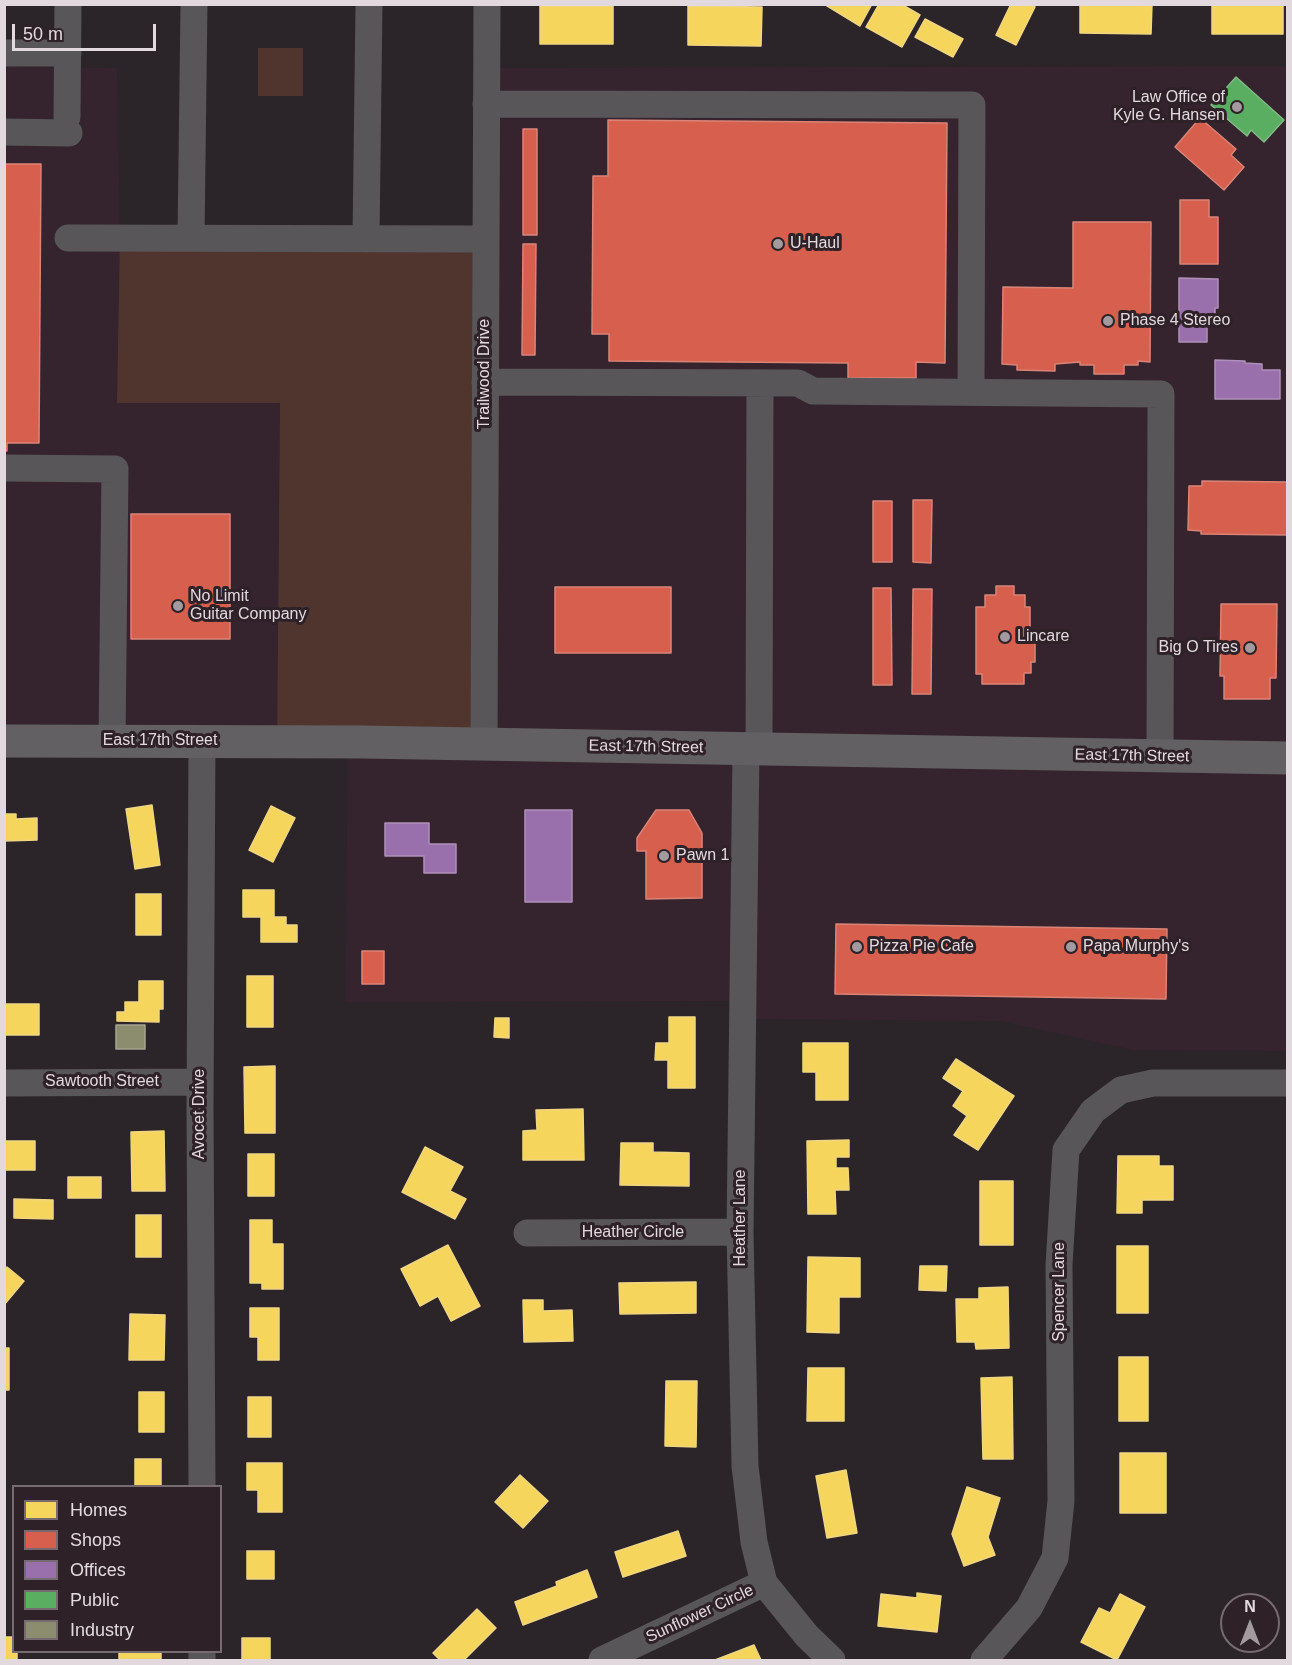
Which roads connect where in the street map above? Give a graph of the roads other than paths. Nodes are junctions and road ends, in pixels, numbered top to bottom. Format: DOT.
graph roads {
  1 [pos="68,4"];
  2 [pos="194,4"];
  3 [pos="369,4"];
  4 [pos="487,4"];
  5 [pos="4,53"];
  6 [pos="68,53"];
  7 [pos="486,104"];
  8 [pos="4,132"];
  9 [pos="68,132"];
  10 [pos="4,147"];
  11 [pos="68,238"];
  12 [pos="190,238"];
  13 [pos="366,239"];
  14 [pos="486,239"];
  15 [pos="485,381"];
  16 [pos="760,383"];
  17 [pos="971,392"];
  18 [pos="4,468"];
  19 [pos="4,741"];
  20 [pos="112,741"];
  21 [pos="202,741"];
  22 [pos="484,744"];
  23 [pos="752,749"];
  24 [pos="1160,757"];
  25 [pos="1287,758"];
  26 [pos="200,1082"];
  27 [pos="4,1083"];
  28 [pos="1287,1083"];
  29 [pos="740,1232"];
  30 [pos="526,1233"];
  31 [pos="202,1485"];
  32 [pos="765,1583"];
  33 [pos="602,1660"];
  34 [pos="832,1660"];
  35 [pos="984,1660"];
  1 -- 6 [label="street"];
  2 -- 12 [label="street"];
  3 -- 13 [label="street"];
  4 -- 7 [label="street, Trailwood Drive"];
  5 -- 6 [label="street"];
  6 -- 9 [label="street"];
  7 -- 14 [label="street, Trailwood Drive"];
  7 -- 17 [label="street"];
  8 -- 9 [label="street"];
  9 -- 10 [label="street"];
  11 -- 12 [label="street"];
  12 -- 13 [label="street"];
  13 -- 14 [label="street"];
  14 -- 15 [label="street, Trailwood Drive"];
  15 -- 16 [label="street"];
  15 -- 22 [label="street, Trailwood Drive"];
  16 -- 17 [label="street"];
  16 -- 23 [label="street, Heather Lane"];
  17 -- 24 [label="street"];
  18 -- 20 [label="street"];
  19 -- 20 [label="main road, East 17th Street"];
  20 -- 21 [label="main road, East 17th Street"];
  21 -- 22 [label="main road, East 17th Street"];
  21 -- 26 [label="street, Avocet Drive"];
  22 -- 23 [label="main road, East 17th Street"];
  23 -- 24 [label="main road, East 17th Street"];
  23 -- 29 [label="street, Heather Lane"];
  24 -- 25 [label="main road, East 17th Street"];
  26 -- 27 [label="street, Sawtooth Street"];
  26 -- 31 [label="street, Avocet Drive"];
  28 -- 35 [label="street, Spencer Lane"];
  29 -- 30 [label="street, Heather Circle"];
  29 -- 32 [label="street, Heather Lane"];
  32 -- 33 [label="street, Sunflower Circle"];
  32 -- 34 [label="street, Heather Lane"];
}
